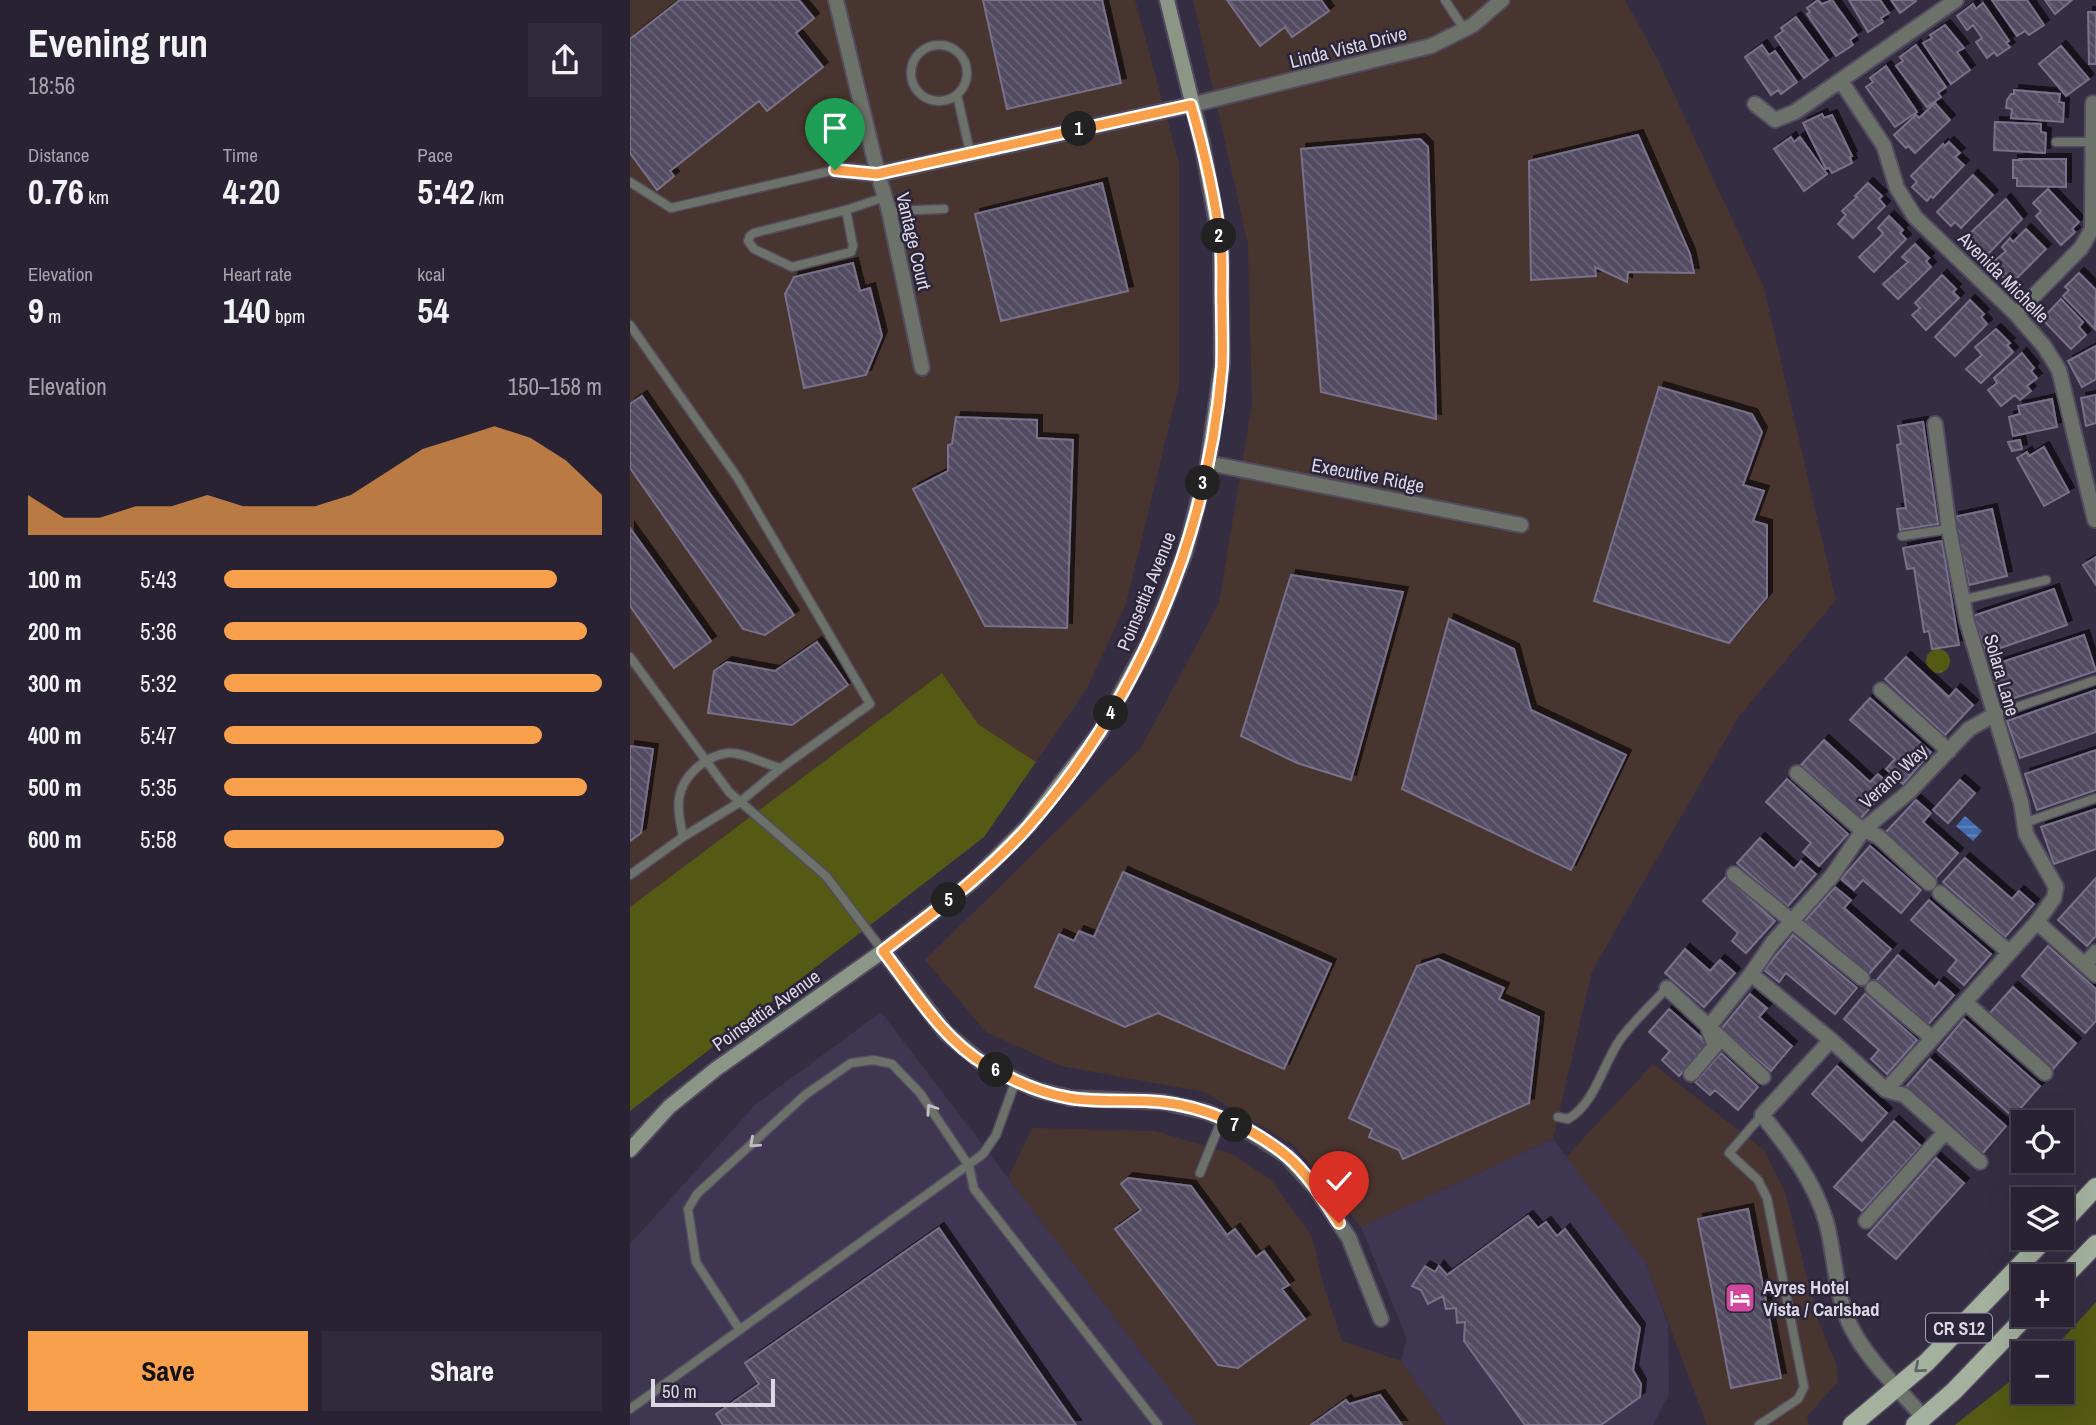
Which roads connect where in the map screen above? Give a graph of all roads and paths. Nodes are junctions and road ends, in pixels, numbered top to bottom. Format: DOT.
graph roads {
  1 [pos="836,0"];
  2 [pos="1167,0"];
  3 [pos="1445,0"];
  4 [pos="1502,0"];
  5 [pos="1956,0"];
  6 [pos="1464,29"];
  7 [pos="1841,81"];
  8 [pos="957,95"];
  9 [pos="2093,103"];
  10 [pos="1755,104"];
  11 [pos="1191,105"];
  12 [pos="2056,142"];
  13 [pos="2092,142"];
  14 [pos="970,152"];
  15 [pos="835,170"];
  16 [pos="877,174"];
  17 [pos="630,182"];
  18 [pos="887,204"];
  19 [pos="944,209"];
  20 [pos="846,210"];
  21 [pos="2016,314"];
  22 [pos="630,325"];
  23 [pos="922,368"];
  24 [pos="1935,424"];
  25 [pos="1208,463"];
  26 [pos="2095,520"];
  27 [pos="1521,525"];
  28 [pos="1949,529"];
  29 [pos="1902,536"];
  30 [pos="2046,580"];
  31 [pos="1962,600"];
  32 [pos="630,657"];
  33 [pos="2096,680"];
  34 [pos="1881,690"];
  35 [pos="1994,715"];
  36 [pos="1949,751"];
  37 [pos="706,761"];
  38 [pos="781,768"];
  39 [pos="1797,774"];
  40 [pos="2096,798"];
  41 [pos="740,802"];
  42 [pos="2024,822"];
  43 [pos="1864,830"];
  44 [pos="683,837"];
  45 [pos="1734,874"];
  46 [pos="630,875"];
  47 [pos="1929,883"];
  48 [pos="1940,893"];
  49 [pos="1792,919"];
  50 [pos="2037,922"];
  51 [pos="883,951"];
  52 [pos="2009,952"];
  53 [pos="2096,952"];
  54 [pos="2090,970"];
  55 [pos="1751,974"];
  56 [pos="1667,988"];
  57 [pos="1965,1002"];
  58 [pos="1708,1028"];
  59 [pos="1933,1038"];
  60 [pos="1831,1040"];
  61 [pos="2045,1073"];
  62 [pos="1691,1074"];
  63 [pos="1763,1077"];
  64 [pos="1016,1080"];
  65 [pos="1886,1090"];
  66 [pos="1762,1115"];
  67 [pos="1558,1117"];
  68 [pos="1222,1119"];
  69 [pos="1945,1132"];
  70 [pos="630,1150"];
  71 [pos="1980,1162"];
  72 [pos="969,1166"];
  73 [pos="1200,1173"];
  74 [pos="2096,1187"];
  75 [pos="2074,1210"];
  76 [pos="1866,1221"];
  77 [pos="2096,1244"];
  78 [pos="2035,1250"];
  79 [pos="2074,1267"];
  80 [pos="1381,1319"];
  81 [pos="2016,1327"];
  82 [pos="740,1331"];
  83 [pos="1897,1387"];
  84 [pos="630,1409"];
  85 [pos="1919,1421"];
  86 [pos="1158,1425"];
  87 [pos="1759,1425"];
  88 [pos="1852,1425"];
  1 -- 16 [label="street, Vantage Court"];
  2 -- 11 [label="main road, Poinsettia Avenue"];
  3 -- 6 [label="lane"];
  4 -- 6 [label="street, Linda Vista Drive"];
  5 -- 7 [label="street"];
  6 -- 11 [label="street, Linda Vista Drive"];
  7 -- 10 [label="street"];
  7 -- 21 [label="street, Avenida Michelle"];
  8 -- 8 [label="lane"];
  8 -- 14 [label="lane"];
  9 -- 13 [label="street"];
  11 -- 14 [label="street, Linda Vista Drive"];
  11 -- 25 [label="main road, Poinsettia Avenue"];
  12 -- 13 [label="lane"];
  13 -- 21 [label="street"];
  14 -- 16 [label="street, Linda Vista Drive"];
  15 -- 16 [label="street, Linda Vista Drive"];
  15 -- 17 [label="lane"];
  16 -- 18 [label="street, Vantage Court"];
  18 -- 19 [label="lane"];
  18 -- 20 [label="lane"];
  18 -- 23 [label="street, Vantage Court"];
  20 -- 20 [label="lane"];
  21 -- 26 [label="street, Avenida Michelle"];
  22 -- 38 [label="lane"];
  24 -- 28 [label="street, Solara Lane"];
  25 -- 27 [label="street, Executive Ridge"];
  25 -- 51 [label="main road, Poinsettia Avenue"];
  28 -- 29 [label="lane"];
  28 -- 31 [label="street, Solara Lane"];
  30 -- 31 [label="lane"];
  31 -- 35 [label="street, Solara Lane"];
  32 -- 37 [label="lane"];
  33 -- 35 [label="lane"];
  34 -- 36 [label="street, Verano Way"];
  35 -- 36 [label="street, Verano Way"];
  35 -- 42 [label="street, Solara Lane"];
  36 -- 43 [label="street, Verano Way"];
  37 -- 38 [label="lane"];
  37 -- 41 [label="lane"];
  37 -- 44 [label="lane"];
  38 -- 41 [label="lane"];
  39 -- 43 [label="street, Verano Way"];
  40 -- 42 [label="lane"];
  41 -- 44 [label="lane"];
  41 -- 51 [label="lane"];
  42 -- 50 [label="street, Solara Lane"];
  43 -- 47 [label="street, Verano Way"];
  43 -- 49 [label="street, Verano Way"];
  44 -- 46 [label="lane"];
  45 -- 49 [label="street"];
  48 -- 52 [label="street"];
  49 -- 55 [label="street, Verano Way"];
  49 -- 59 [label="street"];
  50 -- 52 [label="street, Solara Lane"];
  50 -- 54 [label="street"];
  51 -- 64 [label="street"];
  51 -- 70 [label="main road, Poinsettia Avenue"];
  52 -- 57 [label="street, Solara Lane"];
  53 -- 54 [label="street"];
  55 -- 58 [label="street, Verano Way"];
  55 -- 60 [label="street"];
  56 -- 58 [label="street"];
  56 -- 67 [label="lane"];
  57 -- 59 [label="street, Solara Lane"];
  57 -- 61 [label="street"];
  58 -- 62 [label="street"];
  58 -- 63 [label="street"];
  59 -- 65 [label="street, Solara Lane"];
  60 -- 65 [label="street"];
  60 -- 66 [label="street"];
  64 -- 68 [label="street"];
  64 -- 72 [label="lane"];
  65 -- 69 [label="street"];
  66 -- 83 [label="street"];
  66 -- 87 [label="lane"];
  68 -- 73 [label="lane"];
  68 -- 80 [label="street"];
  69 -- 71 [label="street"];
  69 -- 76 [label="street"];
  72 -- 82 [label="lane"];
  72 -- 82 [label="lane, one-way"];
  72 -- 86 [label="lane"];
  74 -- 75 [label="main road"];
  77 -- 79 [label="main road"];
  78 -- 83 [label="main road, CR S12, one-way"];
  81 -- 85 [label="main road, CR S12"];
  82 -- 84 [label="lane"];
  83 -- 85 [label="street"];
  83 -- 88 [label="main road, CR S12"];
}
